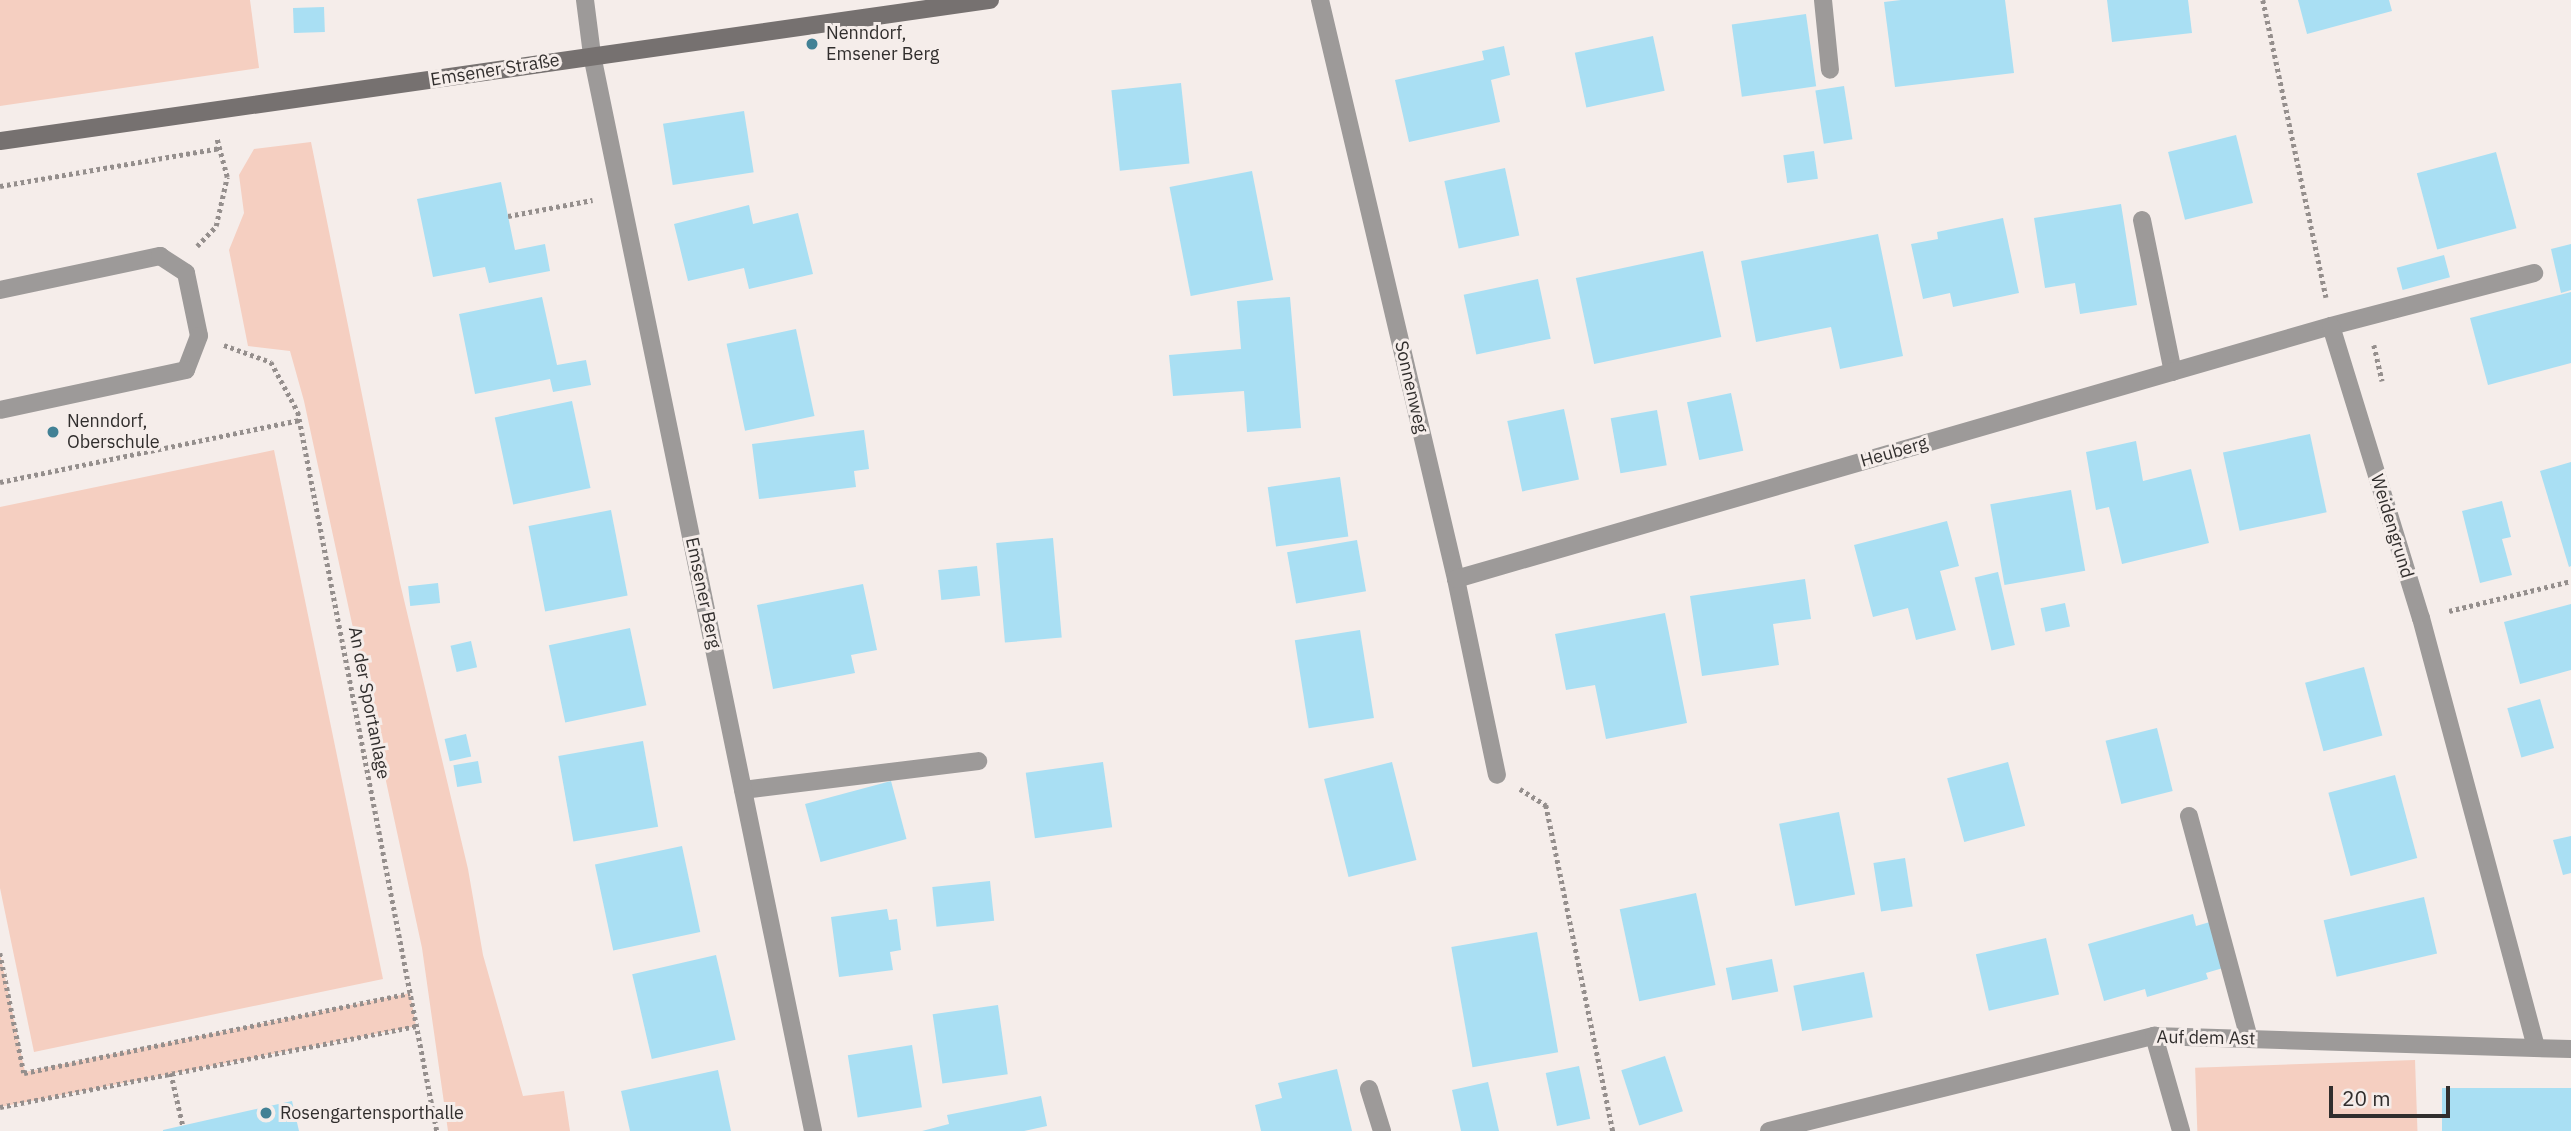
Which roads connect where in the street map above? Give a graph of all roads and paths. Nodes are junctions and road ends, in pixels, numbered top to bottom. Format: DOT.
graph roads {
  1 [pos="585,0"];
  2 [pos="990,0"];
  3 [pos="1320,0"];
  4 [pos="1823,0"];
  5 [pos="2263,0"];
  6 [pos="593,55"];
  7 [pos="1830,70"];
  8 [pos="211,114"];
  9 [pos="0,141"];
  10 [pos="219,148"];
  11 [pos="0,186"];
  12 [pos="601,198"];
  13 [pos="508,216"];
  14 [pos="2142,220"];
  15 [pos="186,273"];
  16 [pos="2534,273"];
  17 [pos="0,290"];
  18 [pos="2332,326"];
  19 [pos="199,336"];
  20 [pos="2173,372"];
  21 [pos="0,410"];
  22 [pos="300,420"];
  23 [pos="0,482"];
  24 [pos="1456,579"];
  25 [pos="2571,581"];
  26 [pos="2421,618"];
  27 [pos="978,761"];
  28 [pos="1497,775"];
  29 [pos="743,790"];
  30 [pos="2189,816"];
  31 [pos="0,953"];
  32 [pos="410,993"];
  33 [pos="416,1026"];
  34 [pos="2154,1036"];
  35 [pos="2249,1039"];
  36 [pos="2536,1048"];
  37 [pos="2571,1049"];
  38 [pos="171,1073"];
  39 [pos="1369,1089"];
  40 [pos="0,1107"];
  41 [pos="183,1126"];
  42 [pos="437,1131"];
  43 [pos="813,1131"];
  44 [pos="1382,1131"];
  45 [pos="1613,1131"];
  46 [pos="1769,1131"];
  47 [pos="2181,1131"];
  1 -- 6 [label="street, Emsener Berg"];
  2 -- 6 [label="street, Emsener Straße"];
  3 -- 24 [label="street, Sonnenweg"];
  4 -- 7 [label="street"];
  5 -- 18 [label="path"];
  6 -- 8 [label="street, Emsener Straße"];
  6 -- 29 [label="street, Emsener Berg"];
  8 -- 9 [label="street, Emsener Straße"];
  8 -- 10 [label="path"];
  10 -- 11 [label="path"];
  10 -- 15 [label="path"];
  12 -- 13 [label="path"];
  14 -- 20 [label="street"];
  15 -- 17 [label="street"];
  15 -- 19 [label="street"];
  16 -- 18 [label="street, Heuberg"];
  18 -- 20 [label="street, Heuberg"];
  18 -- 26 [label="street, Weidengrund"];
  19 -- 21 [label="street"];
  19 -- 22 [label="path, An der Sportanlage"];
  20 -- 24 [label="street, Heuberg"];
  22 -- 23 [label="path"];
  22 -- 32 [label="path, An der Sportanlage"];
  24 -- 28 [label="street, Sonnenweg"];
  25 -- 26 [label="path"];
  26 -- 36 [label="street, Weidengrund"];
  27 -- 29 [label="street"];
  28 -- 45 [label="path"];
  29 -- 43 [label="street, Emsener Berg"];
  30 -- 35 [label="street"];
  31 -- 32 [label="path"];
  32 -- 33 [label="path, An der Sportanlage"];
  33 -- 38 [label="path"];
  33 -- 42 [label="path, An der Sportanlage"];
  34 -- 35 [label="street, Auf dem Ast"];
  34 -- 46 [label="street, Auf dem Ast"];
  34 -- 47 [label="street"];
  35 -- 36 [label="street, Auf dem Ast"];
  36 -- 37 [label="street, Auf dem Ast"];
  38 -- 40 [label="path"];
  38 -- 41 [label="path"];
  39 -- 44 [label="street"];
}
